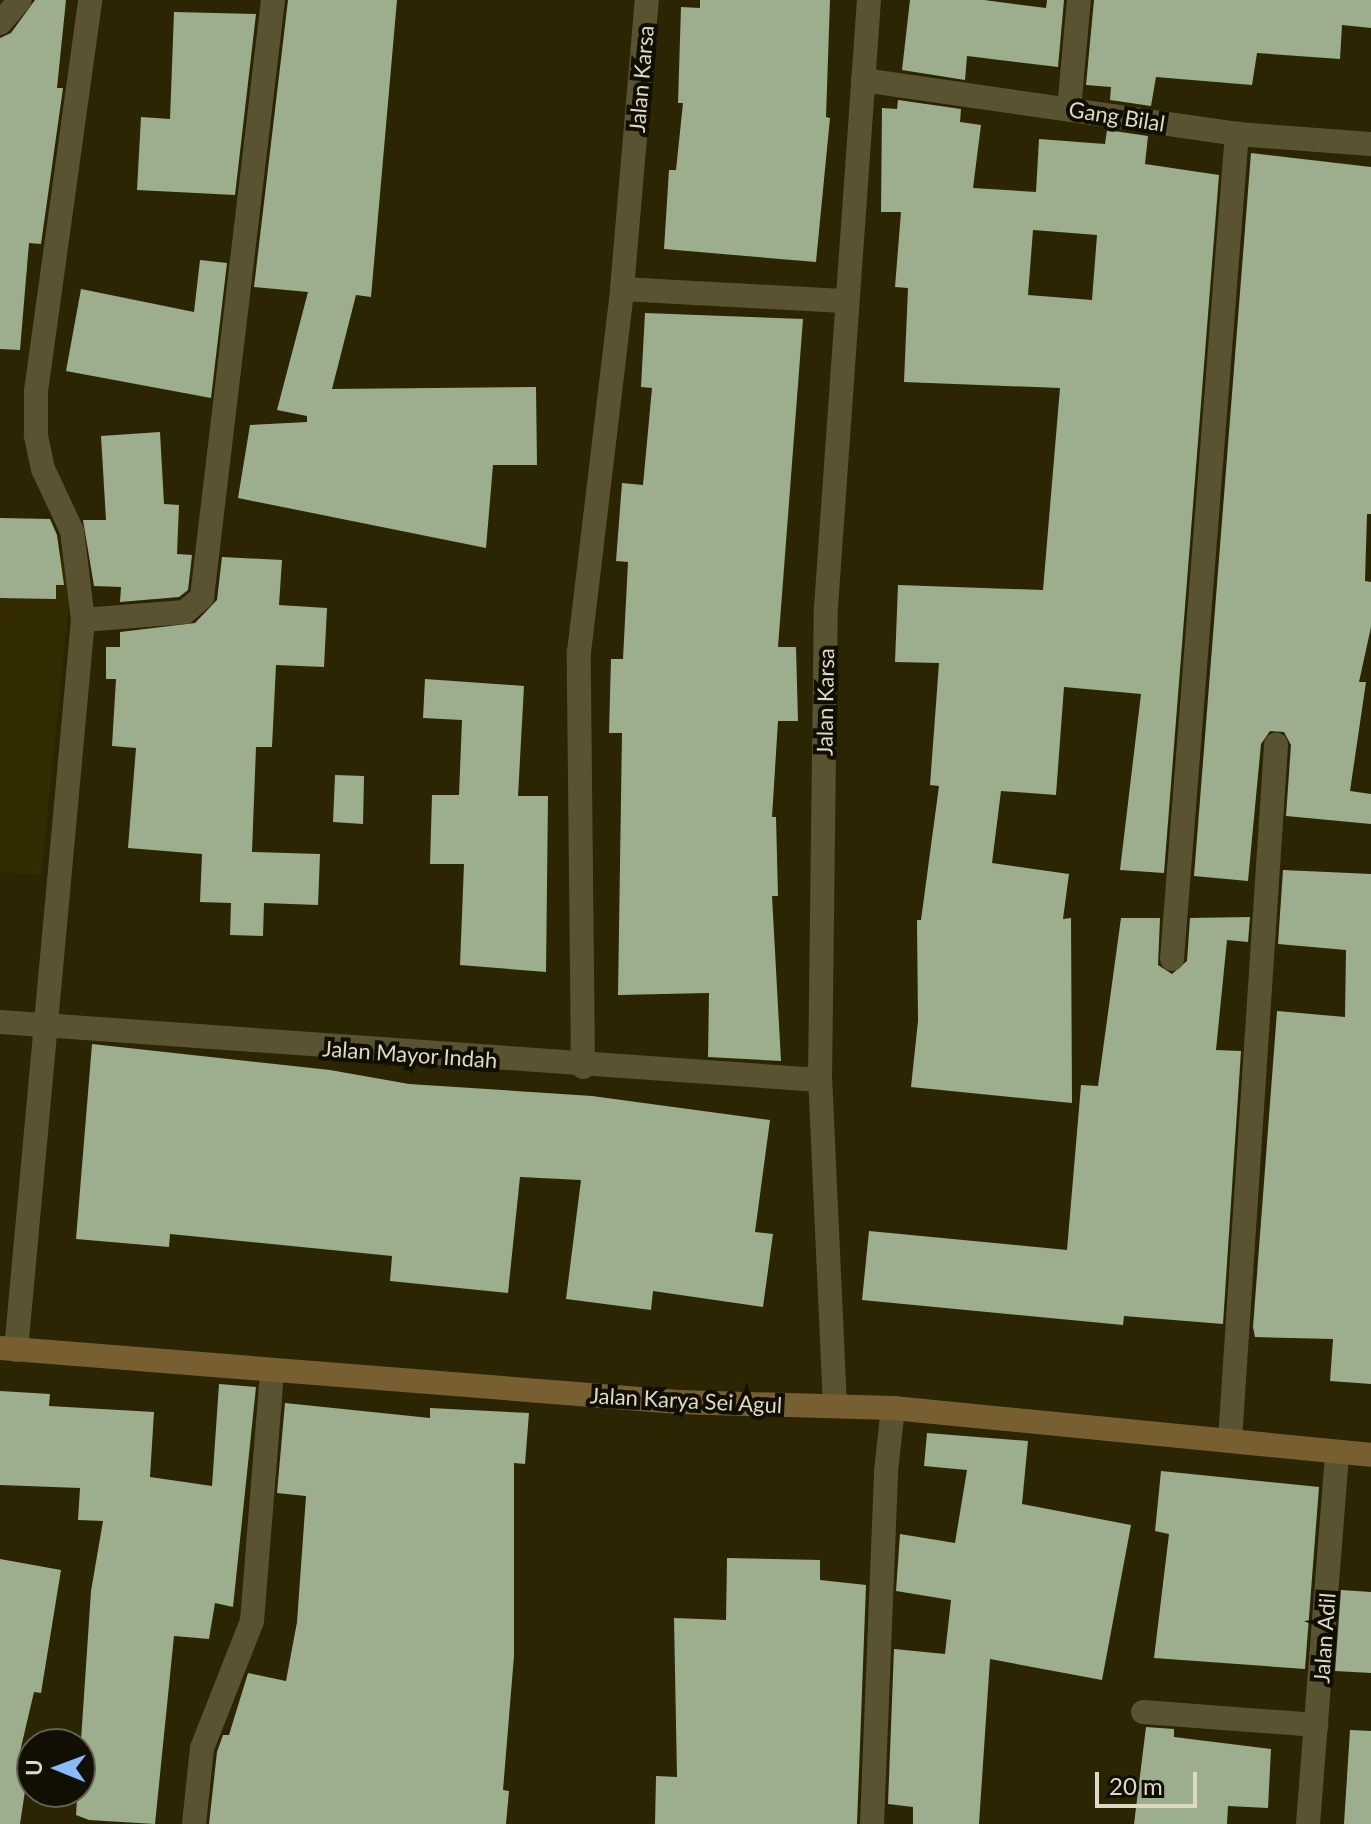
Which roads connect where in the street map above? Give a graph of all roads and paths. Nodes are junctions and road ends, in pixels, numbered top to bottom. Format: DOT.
graph roads {
  1 [pos="20,0"];
  2 [pos="90,0"];
  3 [pos="273,0"];
  4 [pos="647,0"];
  5 [pos="869,0"];
  6 [pos="1079,0"];
  7 [pos="0,23"];
  8 [pos="863,80"];
  9 [pos="1069,109"];
  10 [pos="1237,134"];
  11 [pos="1371,144"];
  12 [pos="622,289"];
  13 [pos="847,301"];
  14 [pos="83,620"];
  15 [pos="1276,745"];
  16 [pos="1172,959"];
  17 [pos="0,1022"];
  18 [pos="48,1026"];
  19 [pos="583,1067"];
  20 [pos="820,1080"];
  21 [pos="8,1349"];
  22 [pos="272,1373"];
  23 [pos="835,1406"];
  24 [pos="893,1408"];
  25 [pos="1230,1440"];
  26 [pos="1337,1452"];
  27 [pos="1371,1455"];
  28 [pos="1143,1712"];
  29 [pos="1317,1725"];
  30 [pos="194,1824"];
  31 [pos="872,1824"];
  32 [pos="1308,1824"];
  1 -- 7 [label="street"];
  2 -- 14 [label="street"];
  3 -- 14 [label="street"];
  4 -- 12 [label="street, Jalan Karsa"];
  5 -- 8 [label="street, Jalan Karsa"];
  6 -- 9 [label="street"];
  8 -- 9 [label="street, Gang Bilal"];
  8 -- 13 [label="street, Jalan Karsa"];
  9 -- 10 [label="street, Gang Bilal"];
  10 -- 11 [label="street, Gang Bilal"];
  10 -- 16 [label="street"];
  12 -- 13 [label="street"];
  12 -- 19 [label="street, Jalan Karsa"];
  13 -- 20 [label="street, Jalan Karsa"];
  14 -- 18 [label="street"];
  15 -- 25 [label="street"];
  17 -- 18 [label="street, Jalan Mayor Indah"];
  18 -- 19 [label="street, Jalan Mayor Indah"];
  18 -- 21 [label="street"];
  19 -- 20 [label="street, Jalan Mayor Indah"];
  20 -- 23 [label="street, Jalan Karsa"];
  21 -- 22 [label="main road, Jalan Karya Sei Agul"];
  22 -- 23 [label="main road, Jalan Karya Sei Agul"];
  22 -- 30 [label="street"];
  23 -- 24 [label="main road, Jalan Karya Sei Agul"];
  24 -- 25 [label="main road, Jalan Karya Sei Agul"];
  24 -- 31 [label="street"];
  25 -- 26 [label="main road, Jalan Karya Sei Agul"];
  26 -- 27 [label="main road, Jalan Karya Sei Agul"];
  26 -- 29 [label="street, Jalan Adil"];
  28 -- 29 [label="street"];
  29 -- 32 [label="street, Jalan Adil"];
}
